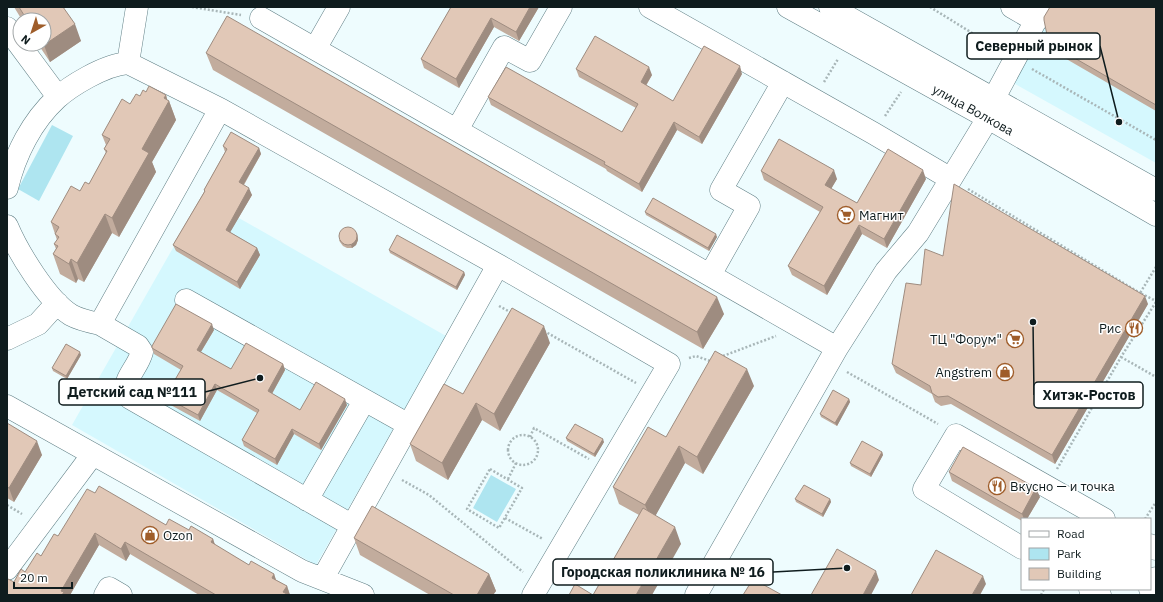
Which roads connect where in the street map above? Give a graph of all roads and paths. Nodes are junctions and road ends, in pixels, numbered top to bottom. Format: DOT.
graph roads {
  1 [pos="137,7"];
  2 [pos="192,7"];
  3 [pos="338,7"];
  4 [pos="561,7"];
  5 [pos="650,7"];
  6 [pos="788,7"];
  7 [pos="830,7"];
  8 [pos="930,7"];
  9 [pos="1012,7"];
  10 [pos="1039,14"];
  11 [pos="261,18"];
  12 [pos="7,28"];
  13 [pos="315,49"];
  14 [pos="840,57"];
  15 [pos="1015,59"];
  16 [pos="128,63"];
  17 [pos="783,82"];
  18 [pos="902,90"];
  19 [pos="58,97"];
  20 [pos="813,99"];
  21 [pos="991,108"];
  22 [pos="220,109"];
  23 [pos="457,130"];
  24 [pos="873,133"];
  25 [pos="1156,140"];
  26 [pos="951,178"];
  27 [pos="7,188"];
  28 [pos="1156,190"];
  29 [pos="1156,215"];
  30 [pos="7,226"];
  31 [pos="498,265"];
  32 [pos="1156,267"];
  33 [pos="710,275"];
  34 [pos="1140,293"];
  35 [pos="481,296"];
  36 [pos="186,300"];
  37 [pos="1156,302"];
  38 [pos="57,303"];
  39 [pos="515,315"];
  40 [pos="100,324"];
  41 [pos="800,327"];
  42 [pos="542,330"];
  43 [pos="7,339"];
  44 [pos="833,355"];
  45 [pos="1121,357"];
  46 [pos="669,364"];
  47 [pos="1156,377"];
  48 [pos="652,392"];
  49 [pos="364,401"];
  50 [pos="7,406"];
  51 [pos="409,425"];
  52 [pos="956,435"];
  53 [pos="530,437"];
  54 [pos="93,454"];
  55 [pos="516,463"];
  56 [pos="607,469"];
  57 [pos="406,473"];
  58 [pos="393,475"];
  59 [pos="508,479"];
  60 [pos="1047,487"];
  61 [pos="307,500"];
  62 [pos="1156,502"];
  63 [pos="505,518"];
  64 [pos="1102,518"];
  65 [pos="1146,518"];
  66 [pos="353,526"];
  67 [pos="1021,547"];
  68 [pos="560,549"];
  69 [pos="7,569"];
  70 [pos="323,578"];
  71 [pos="1156,578"];
  72 [pos="1151,587"];
  73 [pos="536,590"];
  74 [pos="105,595"];
  75 [pos="121,595"];
  76 [pos="362,595"];
  77 [pos="696,595"];
  1 -- 16 [label="main road"];
  2 -- 11 [label="path"];
  3 -- 13 [label="main road"];
  4 -- 23 [label="main road"];
  5 -- 17 [label="main road"];
  6 -- 21 [label="main road, улица Волкова"];
  7 -- 21 [label="main road, улица Волкова"];
  8 -- 15 [label="path"];
  9 -- 10 [label="main road"];
  10 -- 15 [label="main road"];
  11 -- 13 [label="main road"];
  12 -- 19 [label="main road"];
  13 -- 23 [label="main road"];
  14 -- 20 [label="path"];
  15 -- 21 [label="main road"];
  15 -- 25 [label="path"];
  16 -- 19 [label="main road"];
  16 -- 22 [label="main road"];
  17 -- 20 [label="main road"];
  17 -- 33 [label="main road"];
  18 -- 24 [label="path"];
  19 -- 27 [label="main road"];
  20 -- 24 [label="main road"];
  21 -- 26 [label="main road"];
  21 -- 28 [label="main road, улица Волкова"];
  21 -- 29 [label="main road, улица Волкова"];
  22 -- 31 [label="main road"];
  22 -- 40 [label="main road"];
  23 -- 33 [label="main road"];
  24 -- 26 [label="main road"];
  26 -- 34 [label="path"];
  26 -- 44 [label="main road"];
  30 -- 38 [label="main road"];
  31 -- 35 [label="main road"];
  31 -- 46 [label="main road"];
  32 -- 34 [label="path"];
  33 -- 41 [label="main road"];
  34 -- 37 [label="path"];
  35 -- 39 [label="path"];
  35 -- 51 [label="main road"];
  36 -- 49 [label="main road"];
  37 -- 45 [label="path"];
  38 -- 40 [label="main road"];
  38 -- 43 [label="main road"];
  40 -- 61 [label="main road"];
  41 -- 44 [label="main road"];
  41 -- 46 [label="path"];
  42 -- 48 [label="path"];
  44 -- 52 [label="path"];
  44 -- 77 [label="main road"];
  45 -- 47 [label="path"];
  45 -- 60 [label="path"];
  46 -- 48 [label="main road"];
  48 -- 56 [label="main road"];
  49 -- 51 [label="main road"];
  49 -- 61 [label="main road"];
  50 -- 54 [label="main road"];
  51 -- 58 [label="main road"];
  52 -- 60 [label="main road"];
  52 -- 67 [label="main road"];
  53 -- 55 [label="path"];
  53 -- 55 [label="path"];
  53 -- 56 [label="path"];
  54 -- 69 [label="main road"];
  54 -- 70 [label="main road"];
  55 -- 59 [label="path"];
  56 -- 68 [label="main road"];
  57 -- 58 [label="path"];
  58 -- 66 [label="main road"];
  58 -- 73 [label="path"];
  59 -- 63 [label="path"];
  59 -- 63 [label="path"];
  60 -- 64 [label="main road"];
  61 -- 66 [label="main road"];
  62 -- 65 [label="path"];
  63 -- 68 [label="path"];
  66 -- 70 [label="main road"];
  68 -- 73 [label="main road"];
  70 -- 76 [label="main road"];
  71 -- 72 [label="main road"];
  74 -- 75 [label="main road"];
}
